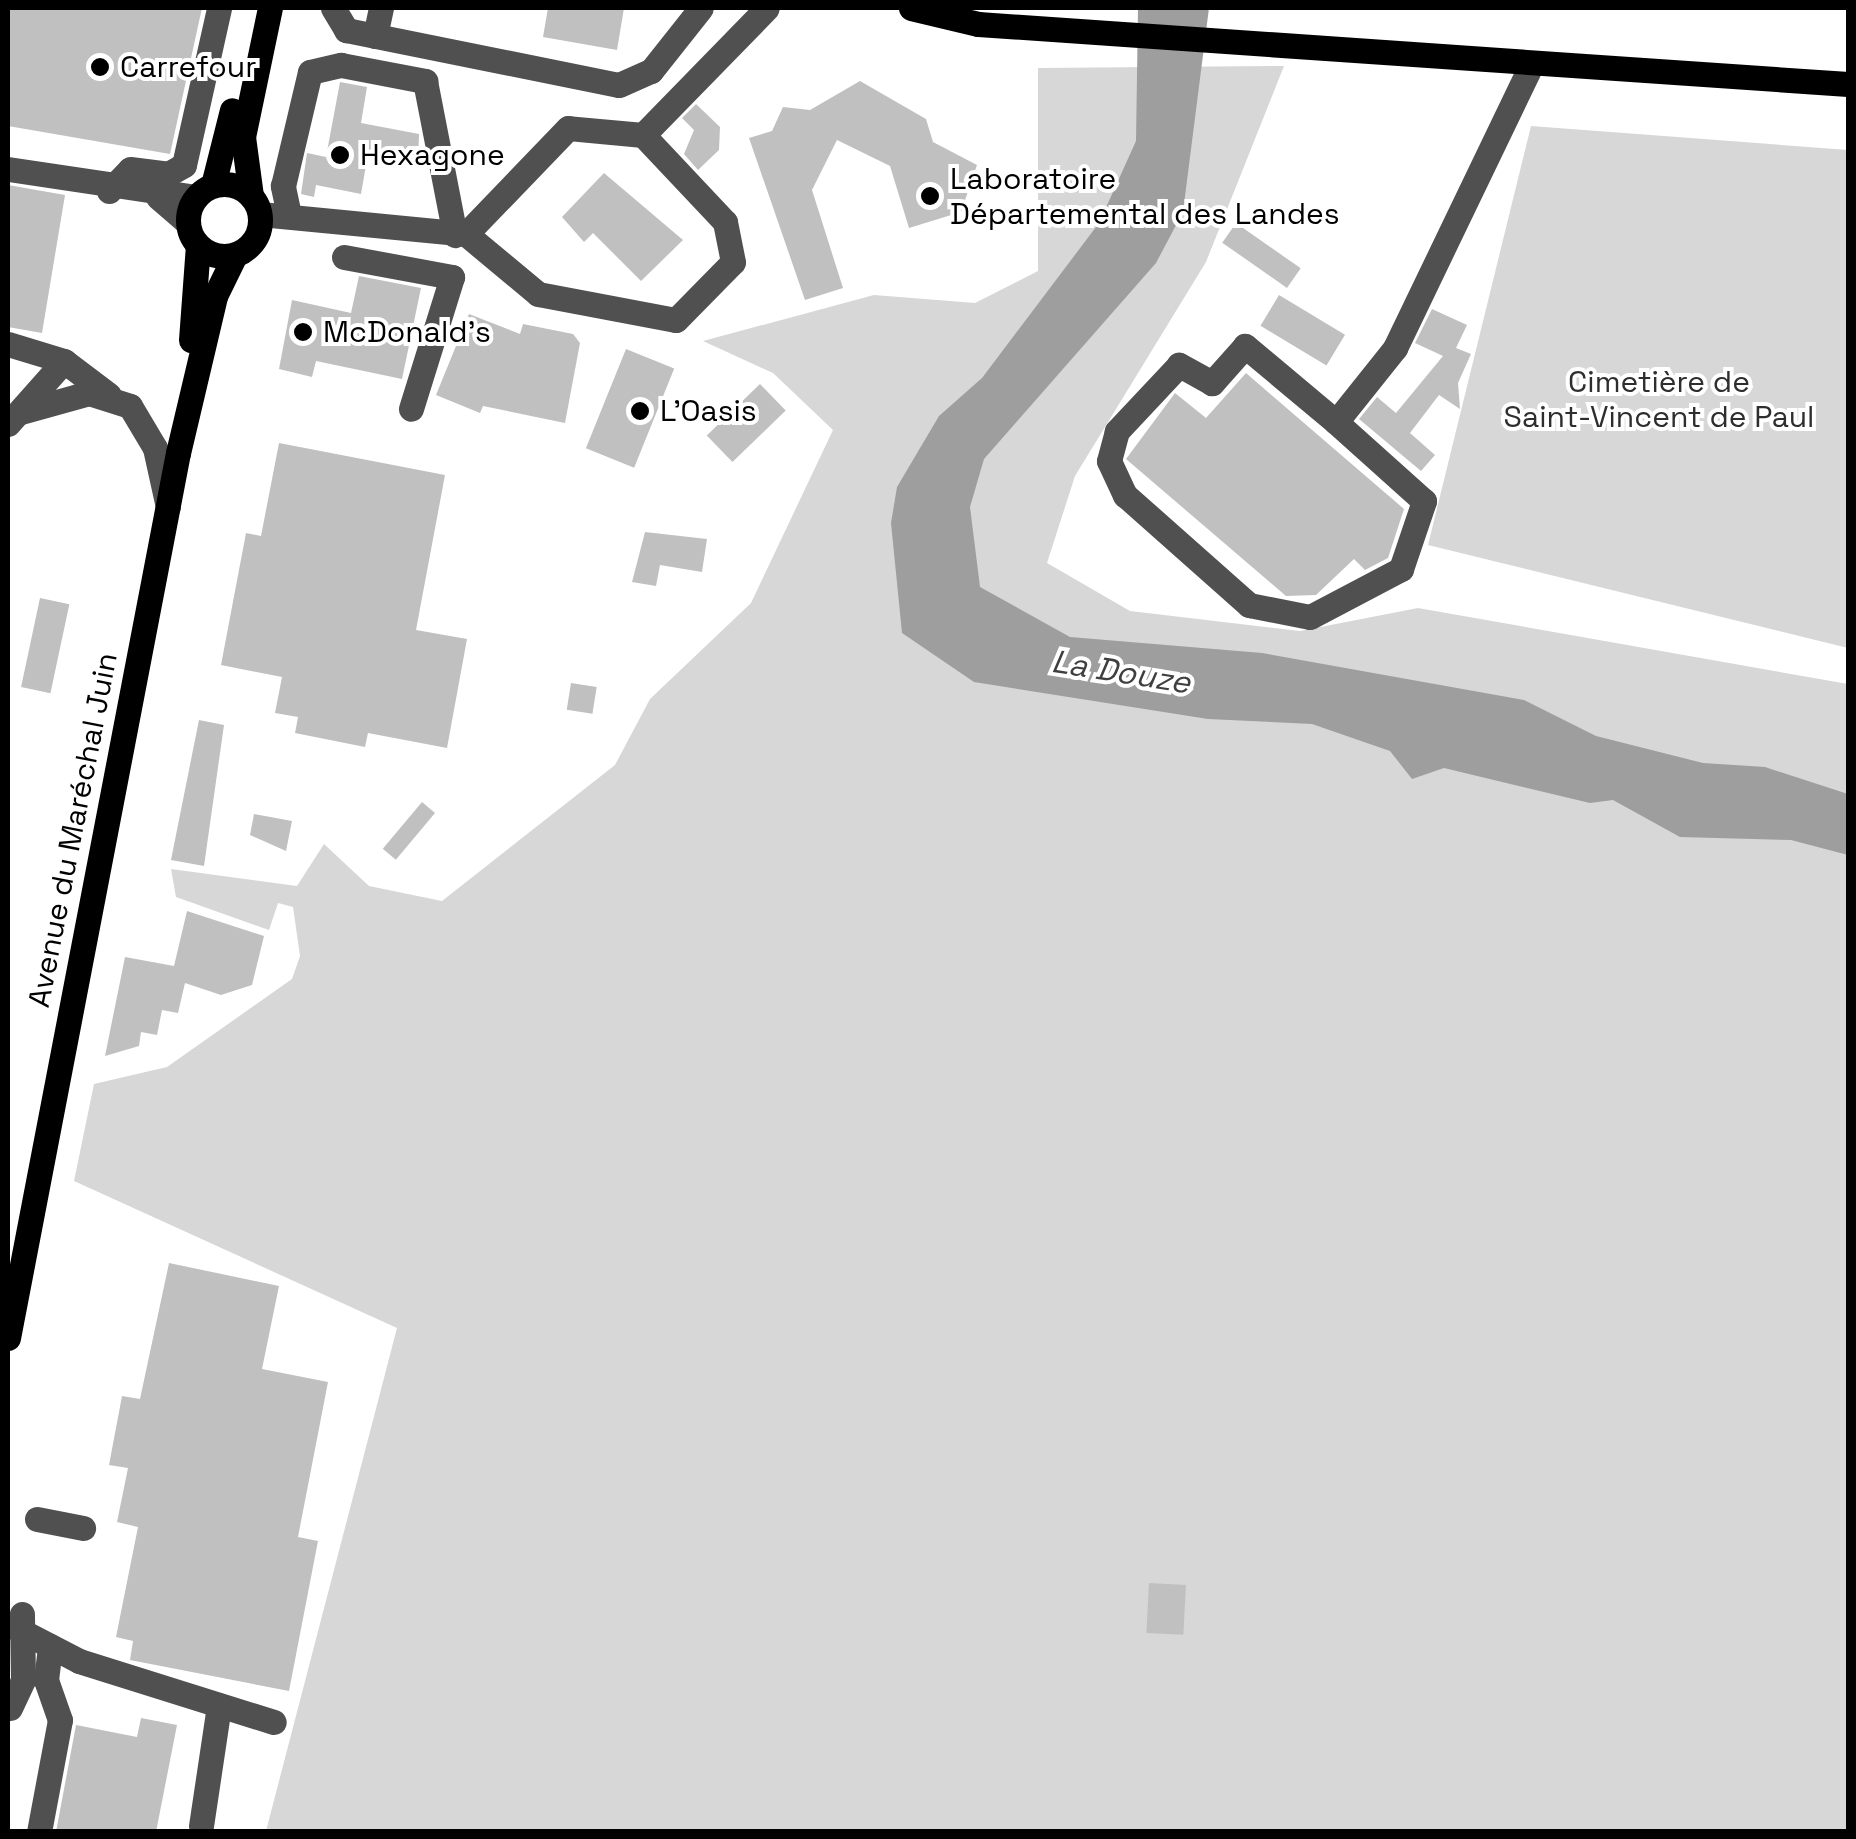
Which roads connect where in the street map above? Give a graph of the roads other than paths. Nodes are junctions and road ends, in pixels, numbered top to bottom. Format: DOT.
graph roads {
  1 [pos="218,8"];
  2 [pos="253,8"];
  3 [pos="270,8"];
  4 [pos="333,8"];
  5 [pos="381,8"];
  6 [pos="701,8"];
  7 [pos="767,8"];
  8 [pos="911,8"];
  9 [pos="375,36"];
  10 [pos="1532,63"];
  11 [pos="1848,84"];
  12 [pos="642,135"];
  13 [pos="8,170"];
  14 [pos="109,190"];
  15 [pos="256,205"];
  16 [pos="198,212"];
  17 [pos="289,215"];
  18 [pos="461,235"];
  19 [pos="235,255"];
  20 [pos="344,258"];
  21 [pos="8,344"];
  22 [pos="64,361"];
  23 [pos="109,395"];
  24 [pos="410,409"];
  25 [pos="14,418"];
  26 [pos="1336,422"];
  27 [pos="178,453"];
  28 [pos="168,507"];
  29 [pos="8,1338"];
  30 [pos="37,1519"];
  31 [pos="83,1528"];
  32 [pos="16,1631"];
  33 [pos="50,1646"];
  34 [pos="8,1675"];
  35 [pos="219,1705"];
  36 [pos="9,1714"];
  37 [pos="274,1722"];
  38 [pos="201,1826"];
  39 [pos="39,1832"];
  1 -- 14 [label="street"];
  2 -- 16 [label="main road, Avenue du Maréchal Juin"];
  3 -- 15 [label="main road"];
  4 -- 9 [label="street"];
  5 -- 9 [label="street"];
  6 -- 9 [label="street"];
  7 -- 12 [label="street"];
  8 -- 10 [label="main road"];
  10 -- 11 [label="main road"];
  10 -- 26 [label="street"];
  12 -- 18 [label="street"];
  12 -- 18 [label="street"];
  13 -- 14 [label="street"];
  14 -- 16 [label="street"];
  15 -- 16 [label="main road"];
  15 -- 17 [label="street"];
  15 -- 19 [label="main road, Avenue du Maréchal Juin"];
  16 -- 19 [label="main road"];
  16 -- 27 [label="main road, Avenue du Maréchal Juin"];
  17 -- 18 [label="street"];
  17 -- 18 [label="street"];
  19 -- 27 [label="main road, Avenue du Maréchal Juin"];
  20 -- 24 [label="street"];
  21 -- 22 [label="street"];
  22 -- 23 [label="street"];
  22 -- 25 [label="street"];
  23 -- 25 [label="street"];
  23 -- 28 [label="street"];
  26 -- 26 [label="street"];
  27 -- 28 [label="main road, Avenue du Maréchal Juin"];
  28 -- 29 [label="main road, Avenue du Maréchal Juin"];
  30 -- 31 [label="street"];
  32 -- 33 [label="street"];
  32 -- 36 [label="street"];
  33 -- 35 [label="street"];
  33 -- 39 [label="street"];
  34 -- 36 [label="street"];
  35 -- 37 [label="street"];
  35 -- 38 [label="street"];
}
